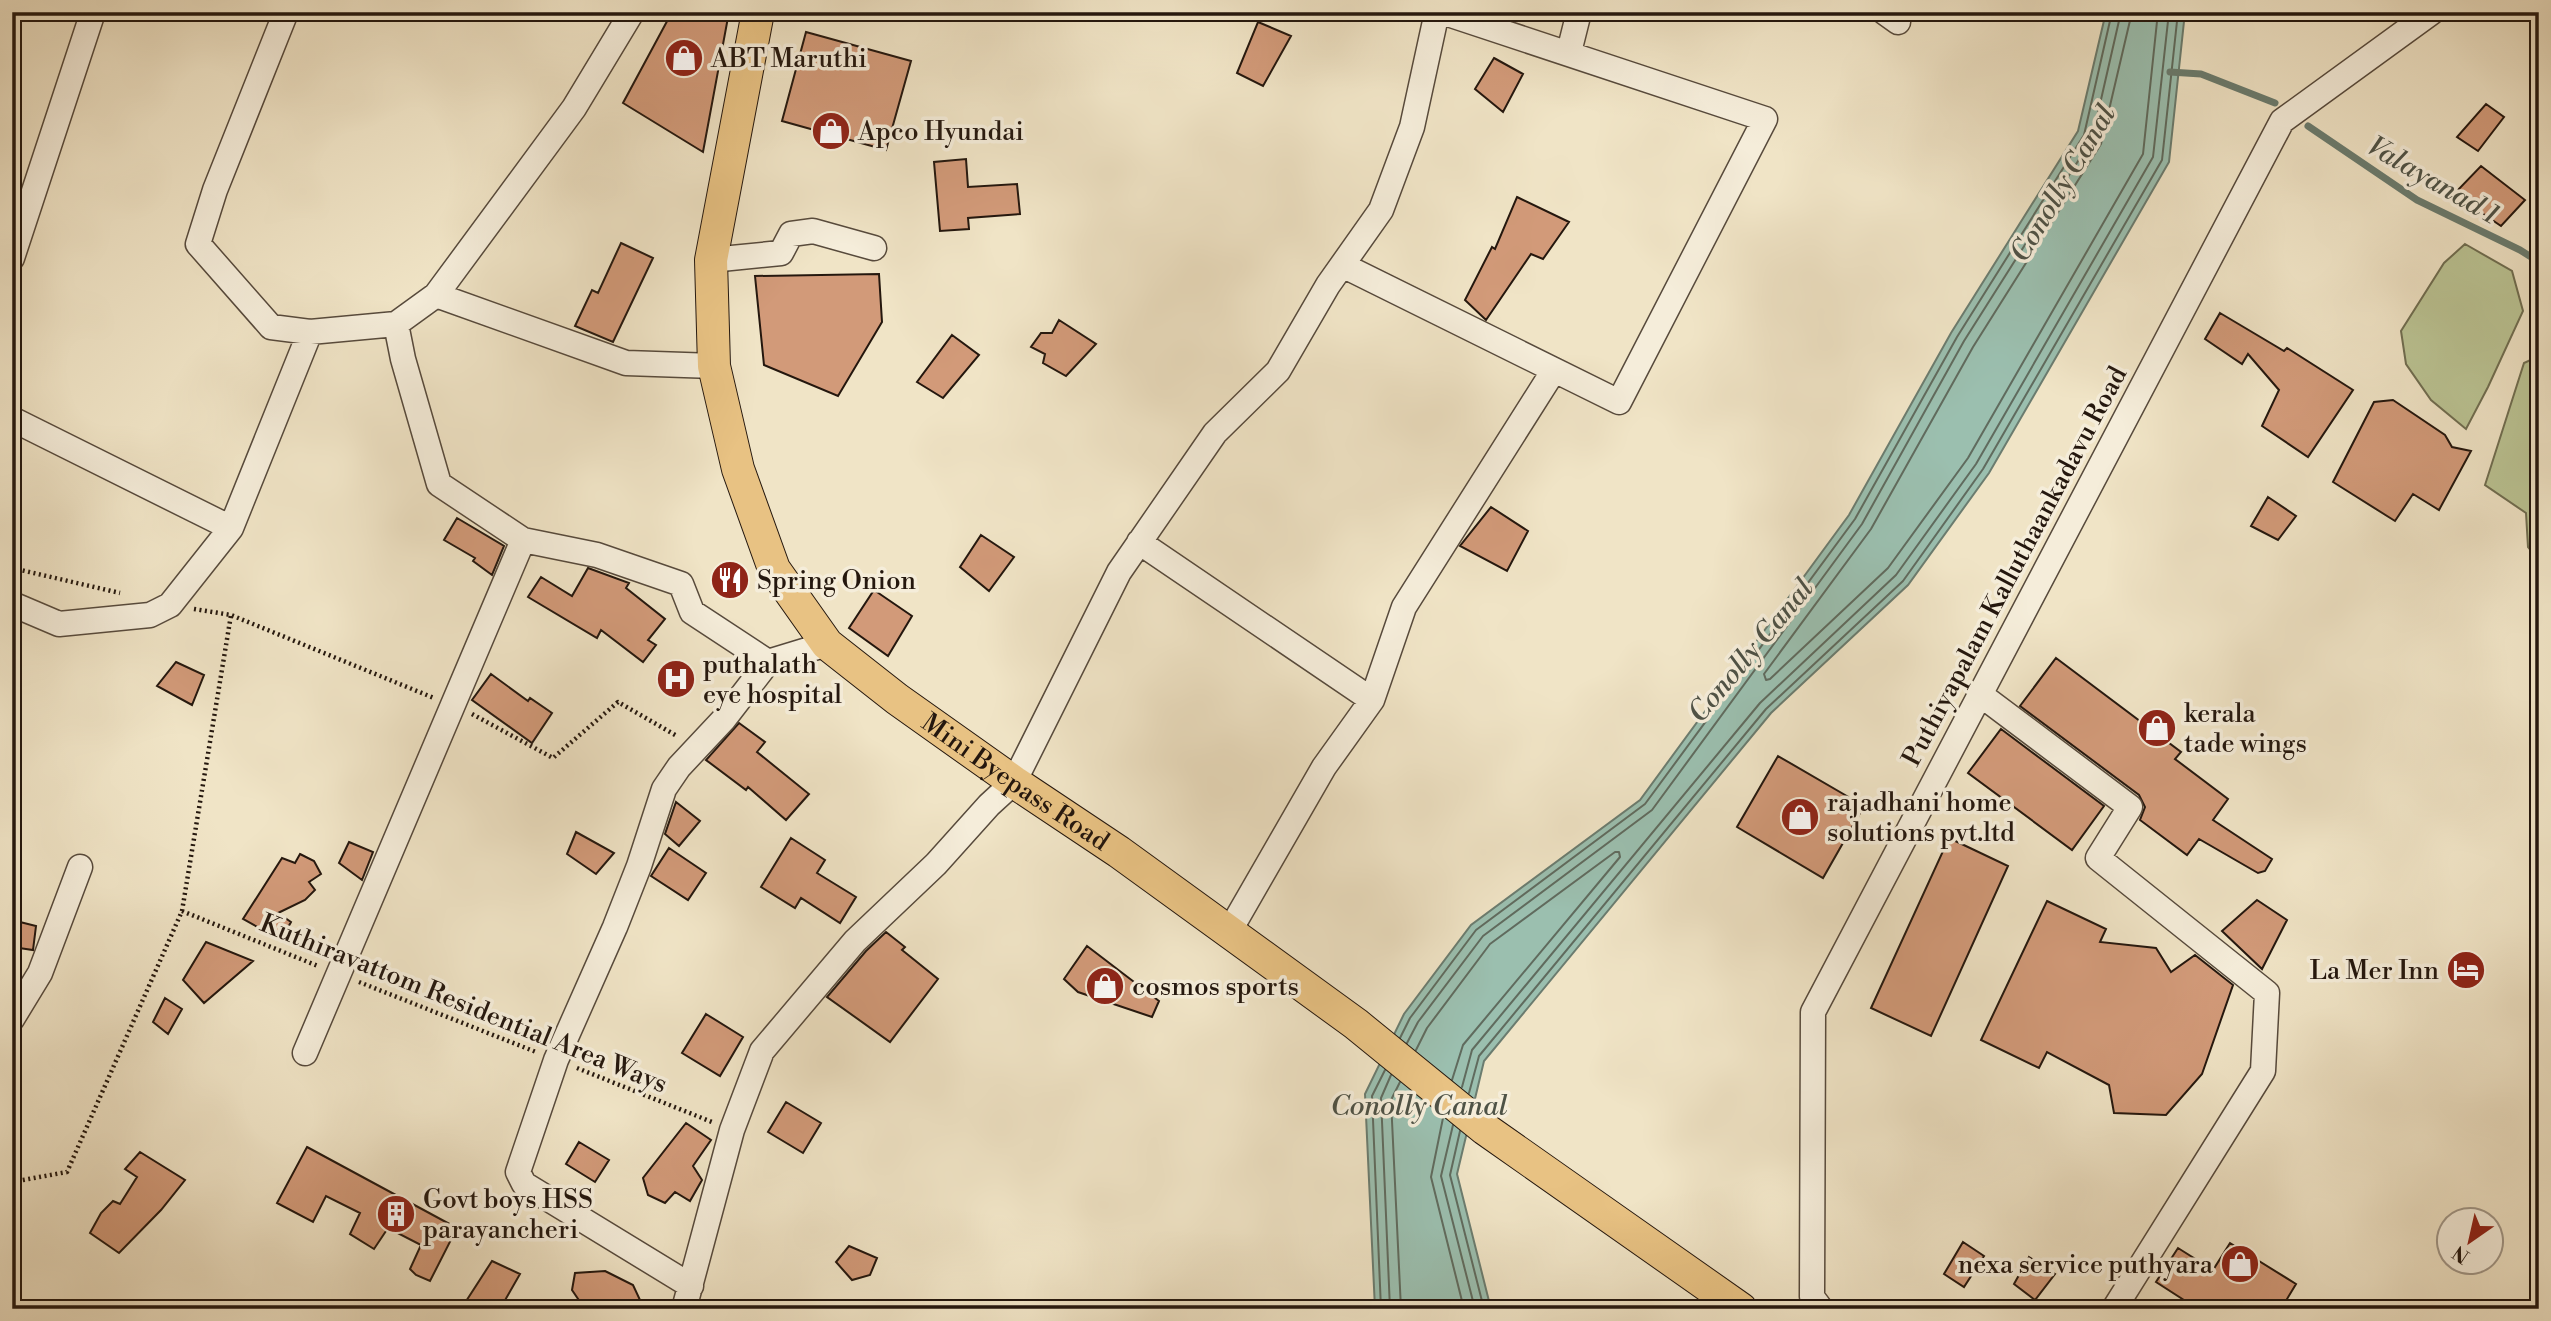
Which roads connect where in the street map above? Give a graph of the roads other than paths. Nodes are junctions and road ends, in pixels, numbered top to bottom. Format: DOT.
graph roads {
  1 [pos="93,12"];
  2 [pos="286,12"];
  3 [pos="632,12"];
  4 [pos="758,12"];
  5 [pos="1439,12"];
  6 [pos="1579,12"];
  7 [pos="2431,12"];
  8 [pos="1569,52"];
  9 [pos="874,248"];
  10 [pos="12,258"];
  11 [pos="711,260"];
  12 [pos="1342,265"];
  13 [pos="436,295"];
  14 [pos="396,324"];
  15 [pos="310,332"];
  16 [pos="714,366"];
  17 [pos="1553,370"];
  18 [pos="12,419"];
  19 [pos="231,528"];
  20 [pos="523,540"];
  21 [pos="1139,542"];
  22 [pos="12,604"];
  23 [pos="827,645"];
  24 [pos="768,662"];
  25 [pos="1981,695"];
  26 [pos="1372,700"];
  27 [pos="1014,782"];
  28 [pos="80,867"];
  29 [pos="1229,932"];
  30 [pos="12,1019"];
  31 [pos="305,1053"];
  32 [pos="688,1298"];
  33 [pos="1741,1309"];
  34 [pos="1821,1309"];
  35 [pos="2114,1309"];
  1 -- 10 [label="street"];
  2 -- 15 [label="street"];
  3 -- 13 [label="street"];
  4 -- 11 [label="main road, Mini Byepass Road"];
  5 -- 8 [label="street"];
  5 -- 12 [label="street"];
  6 -- 8 [label="street"];
  7 -- 25 [label="street, Puthiyapalam Kalluthaankadavu Road"];
  8 -- 17 [label="street"];
  9 -- 11 [label="street"];
  11 -- 16 [label="main road, Mini Byepass Road"];
  12 -- 17 [label="street"];
  12 -- 21 [label="street"];
  13 -- 14 [label="street"];
  13 -- 16 [label="street"];
  14 -- 15 [label="street"];
  14 -- 20 [label="street"];
  15 -- 19 [label="street"];
  16 -- 23 [label="main road, Mini Byepass Road"];
  17 -- 26 [label="street"];
  18 -- 19 [label="street"];
  19 -- 22 [label="street"];
  20 -- 24 [label="street"];
  20 -- 31 [label="street"];
  21 -- 26 [label="street"];
  21 -- 27 [label="street"];
  23 -- 24 [label="street"];
  23 -- 27 [label="main road, Mini Byepass Road"];
  24 -- 32 [label="street"];
  25 -- 34 [label="street, Puthiyapalam Kalluthaankadavu Road"];
  25 -- 35 [label="street"];
  26 -- 29 [label="street"];
  27 -- 29 [label="main road, Mini Byepass Road"];
  27 -- 32 [label="street"];
  28 -- 30 [label="street"];
  29 -- 33 [label="main road, Mini Byepass Road"];
}
